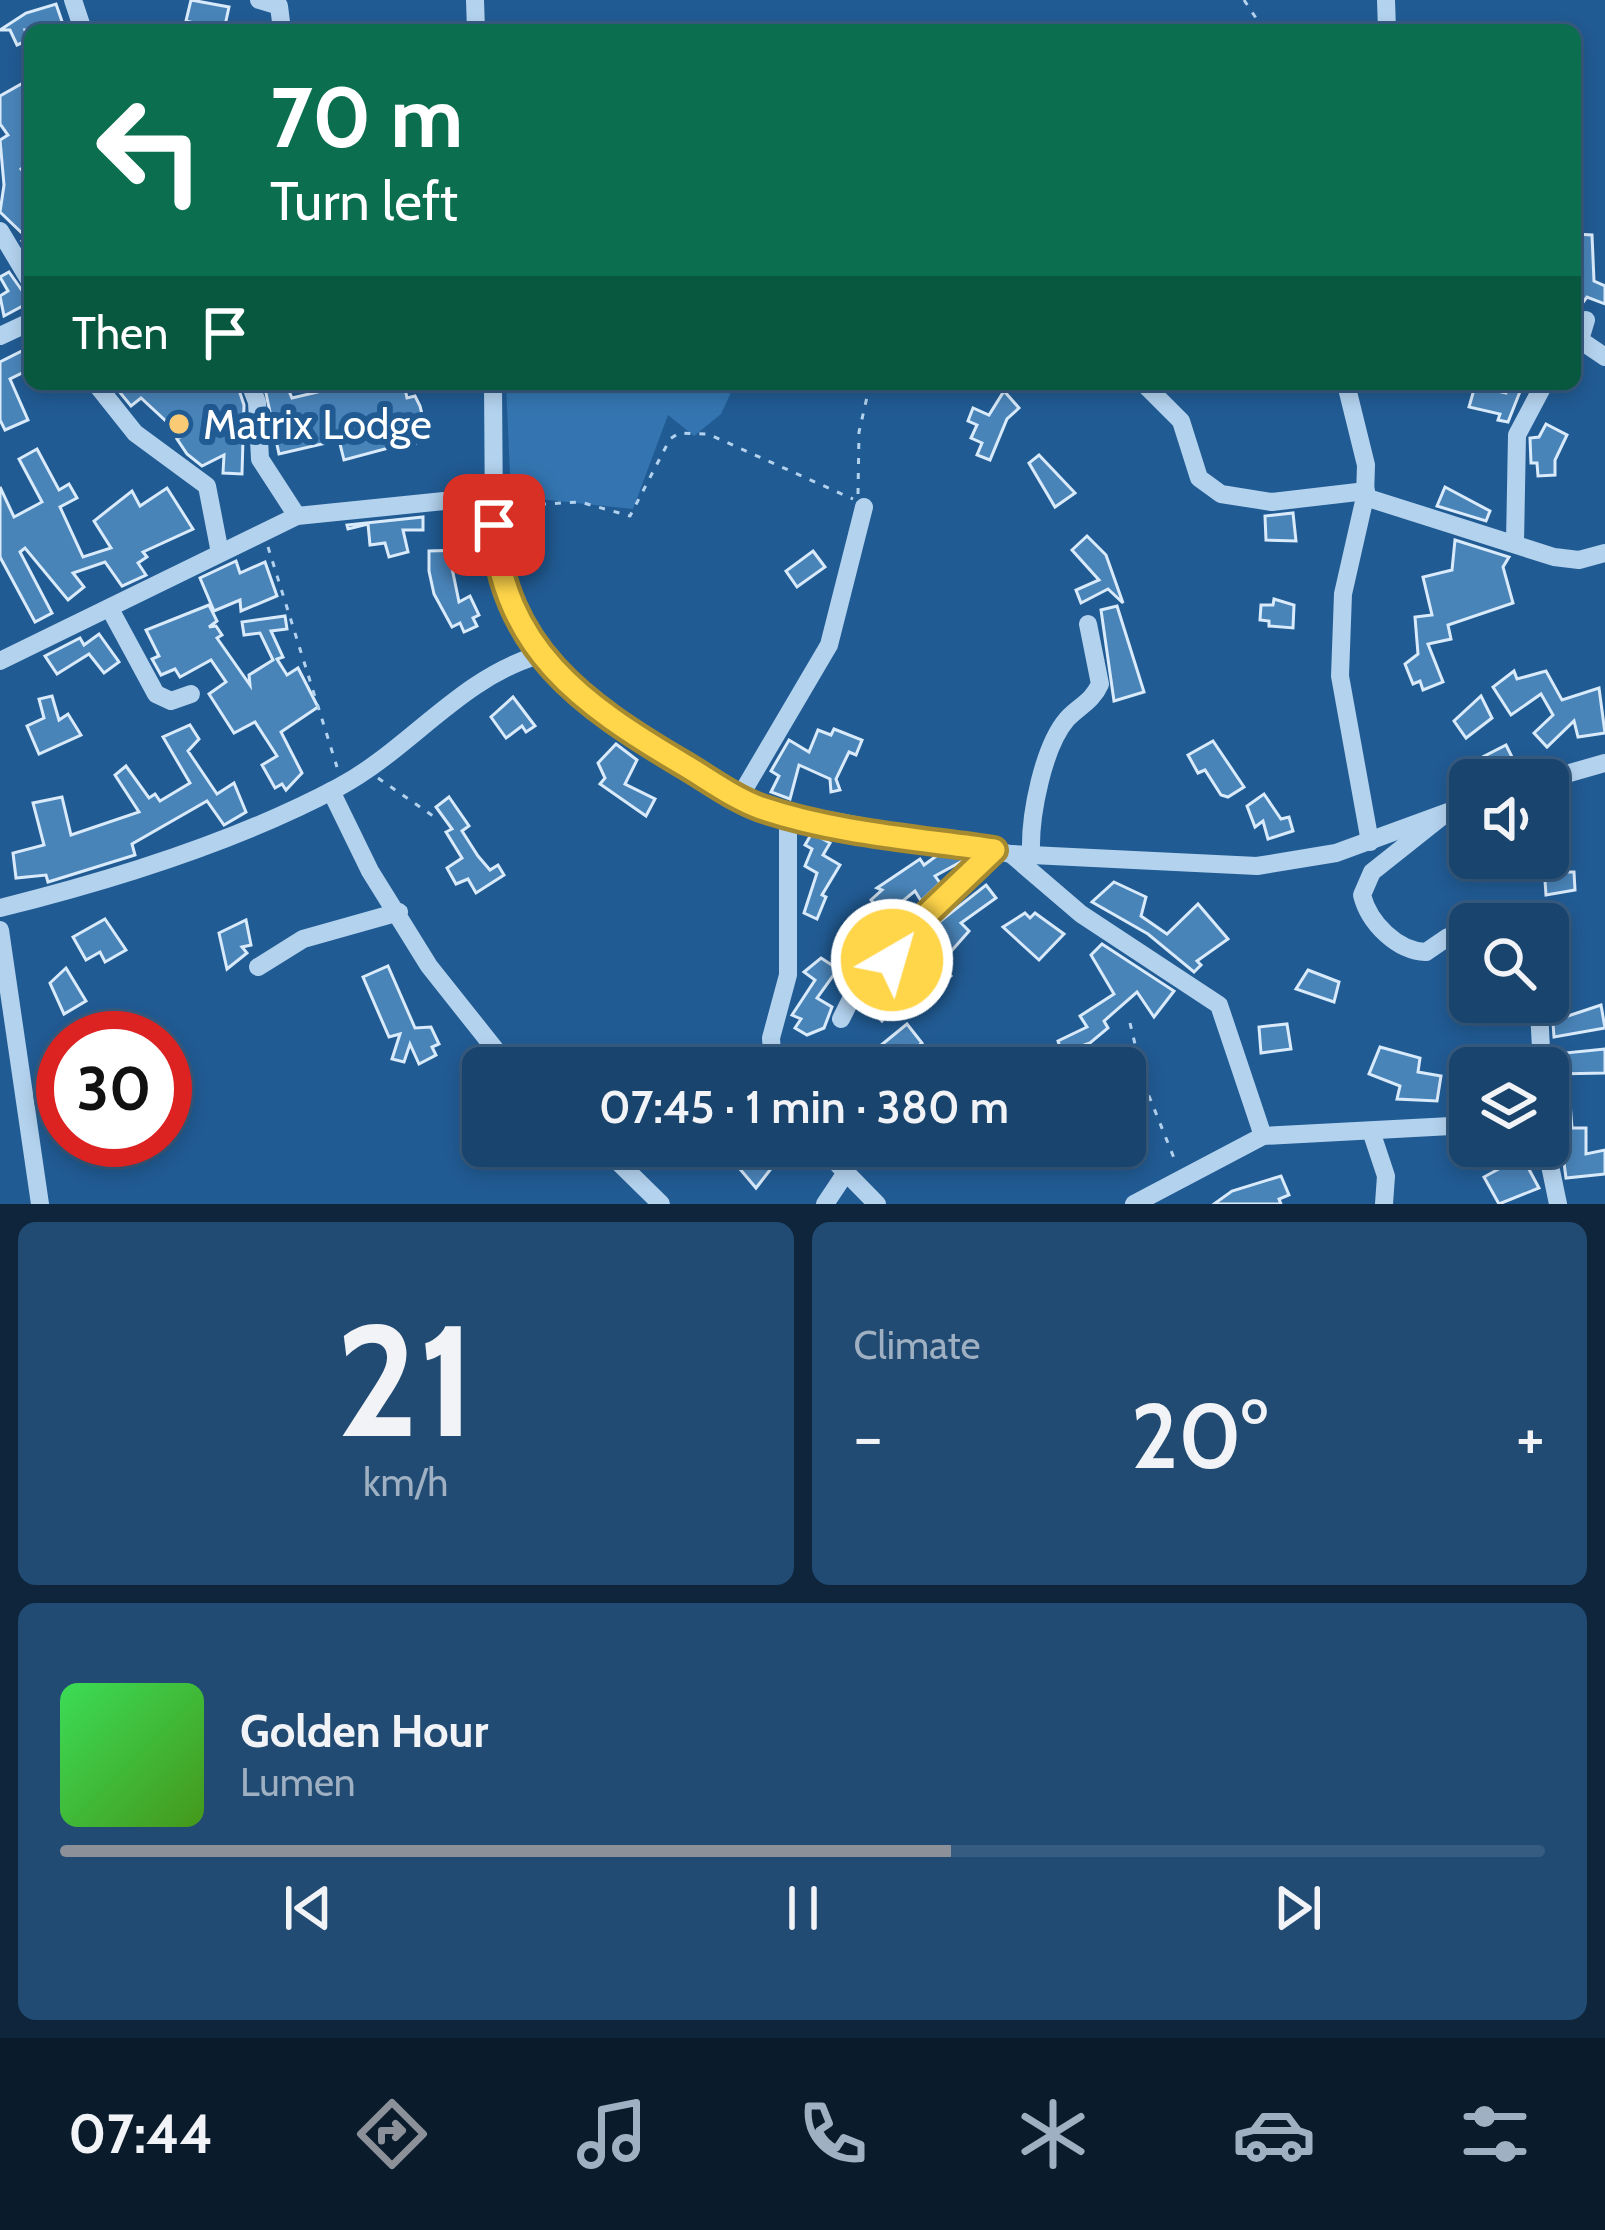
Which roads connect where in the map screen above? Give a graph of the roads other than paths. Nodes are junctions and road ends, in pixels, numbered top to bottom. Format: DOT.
graph roads {
  1 [pos="259,0"];
  2 [pos="281,24"];
  3 [pos="0,231"];
  4 [pos="24,271"];
  5 [pos="1586,320"];
  6 [pos="1581,337"];
  7 [pos="101,390"];
  8 [pos="251,390"];
  9 [pos="493,390"];
  10 [pos="1150,390"];
  11 [pos="1348,390"];
  12 [pos="1541,390"];
  13 [pos="1365,494"];
  14 [pos="864,507"];
  15 [pos="297,516"];
  16 [pos="495,516"];
  17 [pos="1515,543"];
  18 [pos="220,553"];
  19 [pos="1605,554"];
  20 [pos="110,609"];
  21 [pos="1088,624"];
  22 [pos="539,655"];
  23 [pos="0,661"];
  24 [pos="191,694"];
  25 [pos="1605,764"];
  26 [pos="1569,774"];
  27 [pos="336,788"];
  28 [pos="739,798"];
  29 [pos="1448,811"];
  30 [pos="788,815"];
  31 [pos="1370,842"];
  32 [pos="1012,852"];
  33 [pos="0,908"];
  34 [pos="399,912"];
  35 [pos="0,930"];
  36 [pos="1449,938"];
  37 [pos="258,967"];
  38 [pos="841,1018"];
  39 [pos="493,1047"];
  40 [pos="772,1047"];
  41 [pos="1449,1127"];
  42 [pos="1372,1134"];
  43 [pos="1263,1136"];
  44 [pos="623,1167"];
  45 [pos="839,1167"];
  46 [pos="1550,1167"];
  47 [pos="845,1174"];
  48 [pos="1178,1188"];
  49 [pos="40,1204"];
  50 [pos="661,1204"];
  51 [pos="825,1204"];
  52 [pos="877,1204"];
  53 [pos="1134,1204"];
  54 [pos="1384,1204"];
  55 [pos="1558,1204"];
  1 -- 2 [label="street"];
  3 -- 4 [label="street"];
  5 -- 6 [label="street"];
  7 -- 18 [label="street"];
  8 -- 15 [label="street"];
  9 -- 16 [label="street"];
  10 -- 13 [label="street"];
  11 -- 13 [label="street"];
  12 -- 17 [label="street"];
  13 -- 17 [label="street"];
  13 -- 31 [label="street"];
  14 -- 28 [label="street"];
  15 -- 16 [label="street"];
  15 -- 18 [label="street"];
  16 -- 22 [label="street"];
  17 -- 19 [label="street"];
  18 -- 20 [label="street"];
  20 -- 23 [label="street"];
  20 -- 24 [label="street"];
  21 -- 32 [label="street"];
  22 -- 27 [label="street"];
  22 -- 28 [label="street"];
  25 -- 26 [label="street"];
  27 -- 33 [label="street"];
  27 -- 34 [label="street"];
  28 -- 30 [label="street"];
  29 -- 31 [label="street"];
  29 -- 36 [label="street"];
  30 -- 32 [label="street"];
  30 -- 40 [label="street"];
  31 -- 32 [label="street"];
  32 -- 38 [label="street"];
  32 -- 43 [label="street"];
  34 -- 37 [label="street"];
  34 -- 39 [label="street"];
  35 -- 49 [label="street"];
  41 -- 42 [label="street"];
  42 -- 43 [label="street"];
  42 -- 54 [label="street"];
  43 -- 48 [label="street"];
  44 -- 50 [label="street"];
  45 -- 47 [label="street"];
  46 -- 55 [label="street"];
  47 -- 51 [label="street"];
  47 -- 52 [label="street"];
  48 -- 53 [label="street"];
}
